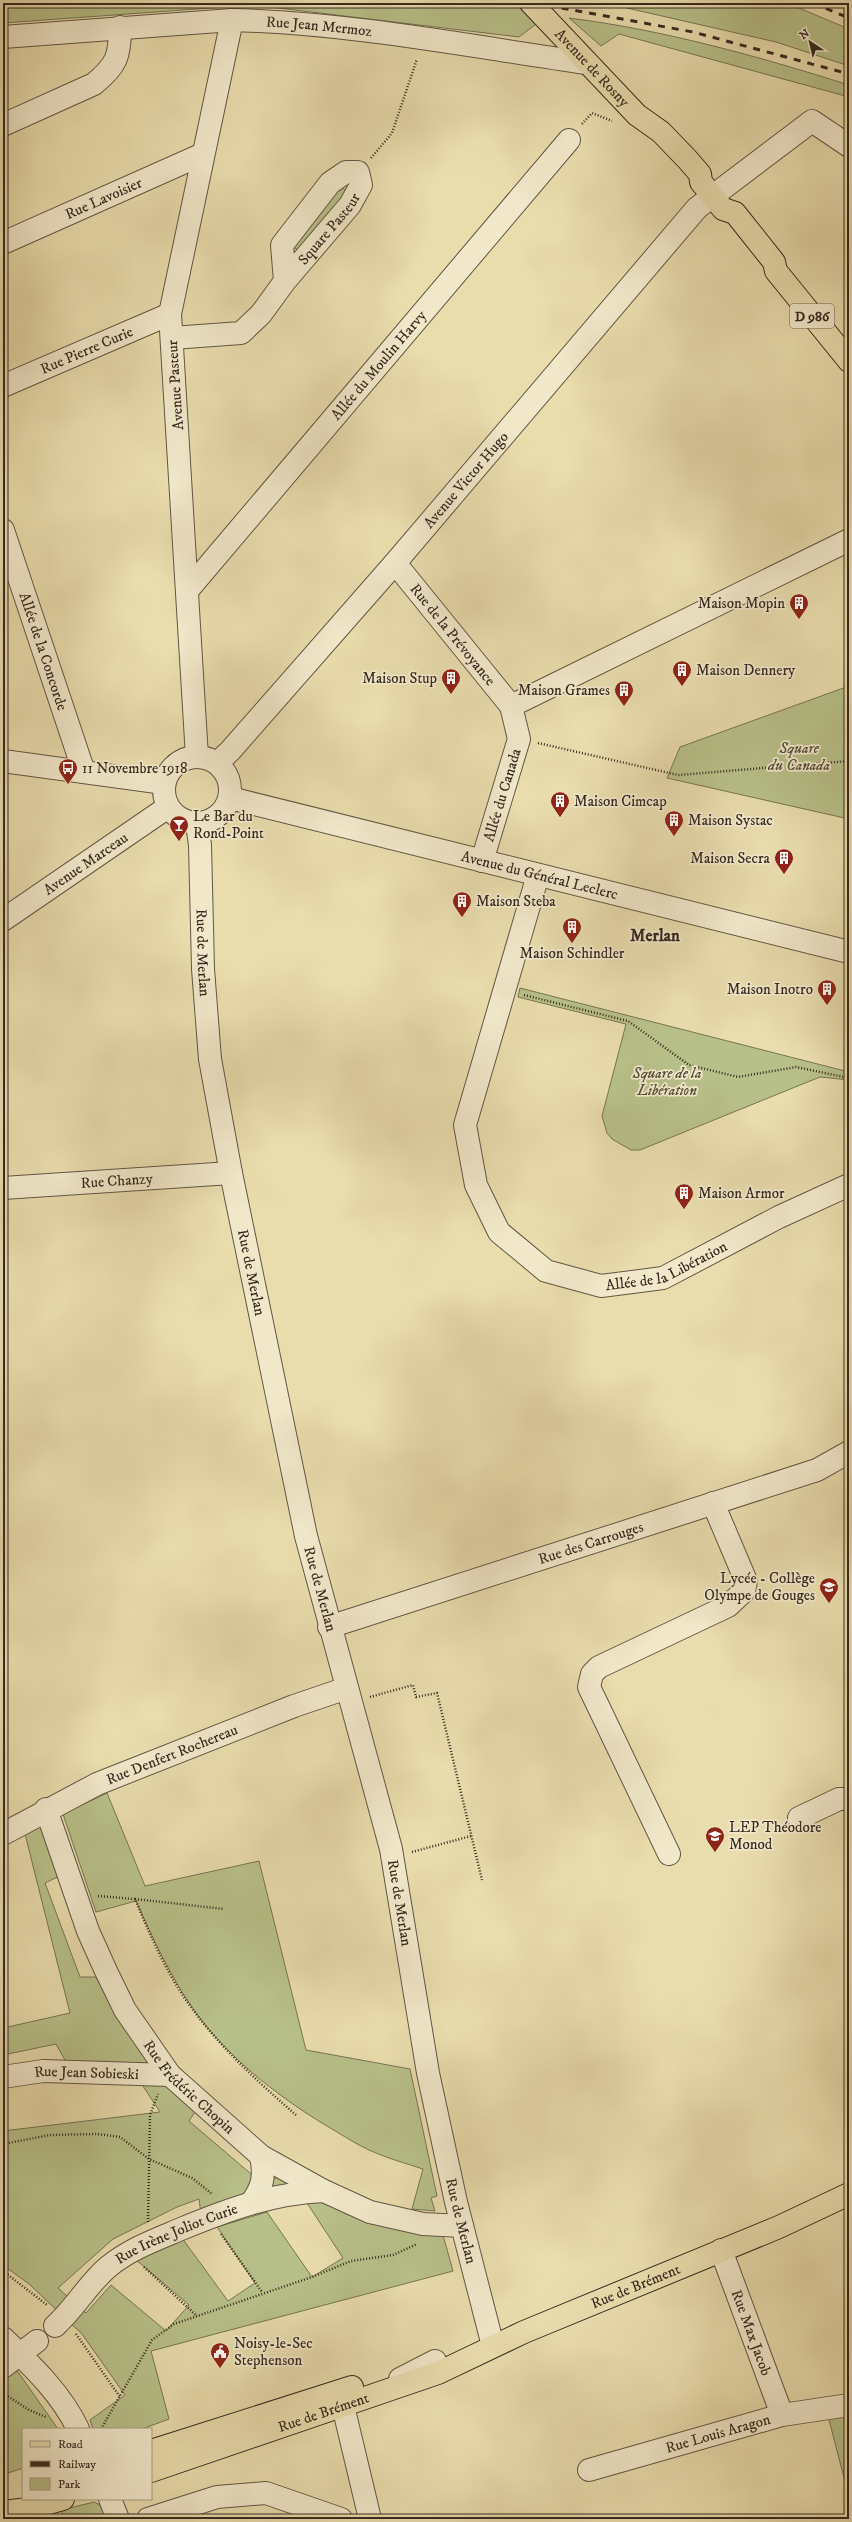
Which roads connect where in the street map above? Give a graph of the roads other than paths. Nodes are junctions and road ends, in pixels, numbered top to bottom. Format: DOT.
graph roads {
  1 [pos="532,3"];
  2 [pos="232,20"];
  3 [pos="120,27"];
  4 [pos="3,37"];
  5 [pos="586,64"];
  6 [pos="3,125"];
  7 [pos="569,140"];
  8 [pos="849,146"];
  9 [pos="203,154"];
  10 [pos="712,195"];
  11 [pos="3,243"];
  12 [pos="285,281"];
  13 [pos="170,314"];
  14 [pos="172,338"];
  15 [pos="849,361"];
  16 [pos="3,386"];
  17 [pos="3,530"];
  18 [pos="849,540"];
  19 [pos="395,563"];
  20 [pos="187,591"];
  21 [pos="511,706"];
  22 [pos="207,760"];
  23 [pos="3,761"];
  24 [pos="84,772"];
  25 [pos="164,783"];
  26 [pos="230,798"];
  27 [pos="168,807"];
  28 [pos="197,824"];
  29 [pos="482,861"];
  30 [pos="538,876"];
  31 [pos="3,920"];
  32 [pos="849,952"];
  33 [pos="231,1174"];
  34 [pos="849,1185"];
  35 [pos="3,1188"];
  36 [pos="849,1452"];
  37 [pos="713,1503"];
  38 [pos="330,1627"];
  39 [pos="350,1697"];
  40 [pos="849,1799"];
  41 [pos="46,1809"];
  42 [pos="799,1818"];
  43 [pos="3,1834"];
  44 [pos="669,1854"];
  45 [pos="170,2075"];
  46 [pos="3,2077"];
  47 [pos="261,2156"];
  48 [pos="324,2191"];
  49 [pos="849,2194"];
  50 [pos="251,2203"];
  51 [pos="849,2208"];
  52 [pos="453,2225"];
  53 [pos="778,2227"];
  54 [pos="721,2250"];
  55 [pos="55,2326"];
  56 [pos="3,2338"];
  57 [pos="37,2341"];
  58 [pos="493,2346"];
  59 [pos="12,2361"];
  60 [pos="435,2361"];
  61 [pos="324,2396"];
  62 [pos="849,2405"];
  63 [pos="343,2406"];
  64 [pos="782,2415"];
  65 [pos="78,2428"];
  66 [pos="152,2451"];
  67 [pos="588,2470"];
  68 [pos="152,2471"];
  69 [pos="22,2498"];
  70 [pos="60,2500"];
  71 [pos="110,2500"];
  72 [pos="3,2507"];
  73 [pos="3,2512"];
  74 [pos="369,2517"];
  75 [pos="118,2519"];
  76 [pos="148,2519"];
  77 [pos="341,2519"];
  78 [pos="345,2519"];
  1 -- 5 [label="main road, Avenue de Rosny / D 986"];
  2 -- 3 [label="street, Rue Jean Mermoz"];
  2 -- 5 [label="street, Rue Jean Mermoz"];
  2 -- 9 [label="street, Avenue Pasteur"];
  3 -- 4 [label="street, Rue Jean Mermoz"];
  3 -- 6 [label="street"];
  5 -- 10 [label="main road, Avenue de Rosny / D 986"];
  7 -- 20 [label="street, Allée du Moulin Harvy"];
  8 -- 10 [label="street, Avenue Victor Hugo"];
  9 -- 11 [label="street, Rue Lavoisier"];
  9 -- 13 [label="street, Avenue Pasteur"];
  10 -- 15 [label="main road, Avenue de Rosny / D 986"];
  10 -- 19 [label="street, Avenue Victor Hugo"];
  12 -- 12 [label="street, Square Pasteur"];
  12 -- 14 [label="street, Square Pasteur"];
  13 -- 14 [label="street, Avenue Pasteur"];
  13 -- 16 [label="street, Rue Pierre Curie"];
  14 -- 20 [label="street, Avenue Pasteur"];
  17 -- 24 [label="street, Allée de la Concorde"];
  18 -- 21 [label="street"];
  19 -- 21 [label="street, Rue de la Prévoyance"];
  19 -- 22 [label="street, Avenue Victor Hugo"];
  20 -- 22 [label="street, Avenue Pasteur"];
  21 -- 29 [label="street, Allée du Canada"];
  22 -- 25 [label="street"];
  22 -- 26 [label="street"];
  23 -- 24 [label="street"];
  24 -- 25 [label="street"];
  25 -- 27 [label="street"];
  26 -- 28 [label="street"];
  26 -- 29 [label="street, Avenue du Général Leclerc"];
  27 -- 28 [label="street"];
  27 -- 31 [label="street, Avenue Marceau"];
  28 -- 33 [label="street, Rue de Merlan"];
  29 -- 30 [label="street, Avenue du Général Leclerc"];
  30 -- 32 [label="street, Avenue du Général Leclerc"];
  30 -- 34 [label="street, Allée de la Libération"];
  33 -- 35 [label="street, Rue Chanzy"];
  33 -- 38 [label="street, Rue de Merlan"];
  36 -- 37 [label="street, Rue des Carrouges"];
  37 -- 38 [label="street, Rue des Carrouges"];
  37 -- 44 [label="street"];
  38 -- 39 [label="street, Rue de Merlan"];
  39 -- 41 [label="street, Rue Denfert Rochereau"];
  39 -- 52 [label="street, Rue de Merlan"];
  40 -- 42 [label="street"];
  41 -- 43 [label="street, Rue Denfert Rochereau"];
  41 -- 45 [label="street, Rue Frédéric Chopin"];
  45 -- 46 [label="street, Rue Jean Sobieski"];
  45 -- 47 [label="street, Rue Frédéric Chopin"];
  47 -- 48 [label="street, Rue Frédéric Chopin"];
  47 -- 50 [label="street"];
  48 -- 50 [label="street, Rue Irène Joliot Curie"];
  48 -- 52 [label="street, Rue Frédéric Chopin"];
  49 -- 53 [label="main road, Rue de Brément"];
  50 -- 55 [label="street, Rue Irène Joliot Curie"];
  51 -- 53 [label="main road, Rue de Brément"];
  52 -- 58 [label="street, Rue de Merlan"];
  53 -- 54 [label="main road, Rue de Brément"];
  54 -- 58 [label="main road, Rue de Brément"];
  54 -- 64 [label="street, Rue Max Jacob"];
  56 -- 59 [label="street"];
  57 -- 59 [label="street"];
  58 -- 60 [label="main road, Rue de Brément"];
  58 -- 63 [label="main road, Rue de Brément"];
  59 -- 65 [label="street"];
  60 -- 61 [label="main road, Rue de Brément"];
  60 -- 63 [label="street"];
  61 -- 63 [label="street"];
  61 -- 66 [label="main road, Rue de Brément"];
  62 -- 64 [label="street, Rue Louis Aragon"];
  63 -- 68 [label="main road, Rue de Brément"];
  63 -- 74 [label="street"];
  64 -- 67 [label="street, Rue Louis Aragon"];
  69 -- 72 [label="main road"];
  70 -- 73 [label="main road"];
  71 -- 75 [label="street"];
  74 -- 78 [label="street"];
  76 -- 77 [label="street"];
}
